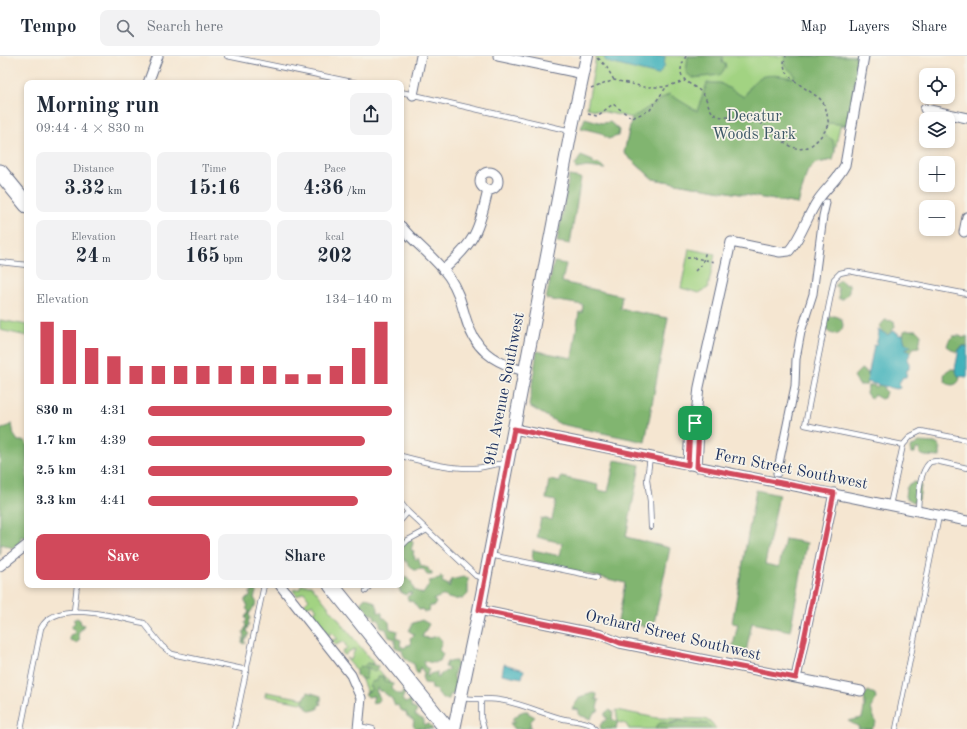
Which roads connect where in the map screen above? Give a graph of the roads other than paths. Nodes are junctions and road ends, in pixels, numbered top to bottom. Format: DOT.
graph roads {
  1 [pos="158,56"];
  2 [pos="227,56"];
  3 [pos="421,56"];
  4 [pos="498,56"];
  5 [pos="587,56"];
  6 [pos="864,56"];
  7 [pos="584,74"];
  8 [pos="149,80"];
  9 [pos="343,80"];
  10 [pos="404,93"];
  11 [pos="413,95"];
  12 [pos="925,109"];
  13 [pos="967,118"];
  14 [pos="571,131"];
  15 [pos="0,172"];
  16 [pos="488,190"];
  17 [pos="24,201"];
  18 [pos="822,201"];
  19 [pos="967,217"];
  20 [pos="404,229"];
  21 [pos="964,232"];
  22 [pos="0,262"];
  23 [pos="24,265"];
  24 [pos="443,270"];
  25 [pos="967,294"];
  26 [pos="524,371"];
  27 [pos="514,429"];
  28 [pos="967,440"];
  29 [pos="903,445"];
  30 [pos="404,457"];
  31 [pos="650,457"];
  32 [pos="507,464"];
  33 [pos="693,466"];
  34 [pos="967,468"];
  35 [pos="777,473"];
  36 [pos="834,493"];
  37 [pos="890,505"];
  38 [pos="404,507"];
  39 [pos="918,511"];
  40 [pos="408,512"];
  41 [pos="939,516"];
  42 [pos="404,517"];
  43 [pos="967,521"];
  44 [pos="651,527"];
  45 [pos="427,530"];
  46 [pos="404,544"];
  47 [pos="24,547"];
  48 [pos="490,555"];
  49 [pos="0,566"];
  50 [pos="598,577"];
  51 [pos="486,578"];
  52 [pos="77,588"];
  53 [pos="263,588"];
  54 [pos="282,588"];
  55 [pos="334,588"];
  56 [pos="368,588"];
  57 [pos="366,591"];
  58 [pos="479,610"];
  59 [pos="74,611"];
  60 [pos="247,670"];
  61 [pos="796,678"];
  62 [pos="861,691"];
  63 [pos="461,698"];
  64 [pos="481,701"];
  65 [pos="359,728"];
  66 [pos="21,729"];
  67 [pos="234,729"];
  68 [pos="373,729"];
  69 [pos="447,729"];
  70 [pos="454,729"];
  71 [pos="484,729"];
  72 [pos="596,729"];
  73 [pos="896,729"];
  1 -- 8 [label="street"];
  2 -- 9 [label="lane"];
  3 -- 11 [label="street"];
  4 -- 7 [label="street"];
  5 -- 7 [label="street, 9th Avenue Southwest"];
  6 -- 18 [label="street"];
  7 -- 14 [label="street, 9th Avenue Southwest"];
  10 -- 11 [label="lane"];
  11 -- 14 [label="lane"];
  12 -- 13 [label="street"];
  14 -- 26 [label="street, 9th Avenue Southwest"];
  15 -- 17 [label="main road"];
  16 -- 24 [label="street"];
  18 -- 33 [label="street"];
  18 -- 35 [label="street"];
  19 -- 21 [label="street"];
  20 -- 24 [label="street"];
  22 -- 23 [label="lane"];
  24 -- 26 [label="street"];
  25 -- 29 [label="lane"];
  26 -- 27 [label="street, 9th Avenue Southwest"];
  27 -- 31 [label="street, Fern Street Southwest"];
  27 -- 32 [label="street, 9th Avenue Southwest"];
  28 -- 29 [label="lane"];
  29 -- 37 [label="lane"];
  30 -- 32 [label="lane"];
  31 -- 33 [label="street, Fern Street Southwest"];
  31 -- 44 [label="lane"];
  32 -- 48 [label="street, 9th Avenue Southwest"];
  33 -- 36 [label="street, Fern Street Southwest"];
  34 -- 39 [label="lane"];
  36 -- 37 [label="street, Fern Street Southwest"];
  36 -- 61 [label="street"];
  37 -- 39 [label="street, Fern Street Southwest"];
  38 -- 40 [label="lane"];
  39 -- 41 [label="street, Fern Street Southwest"];
  40 -- 42 [label="lane"];
  40 -- 45 [label="lane"];
  41 -- 43 [label="street, Fern Street Southwest"];
  41 -- 73 [label="lane"];
  45 -- 46 [label="lane"];
  45 -- 51 [label="lane"];
  47 -- 49 [label="street"];
  48 -- 50 [label="lane"];
  48 -- 51 [label="street, 9th Avenue Southwest"];
  51 -- 58 [label="street, 9th Avenue Southwest"];
  52 -- 59 [label="lane"];
  53 -- 60 [label="lane"];
  54 -- 65 [label="street"];
  55 -- 69 [label="main road"];
  56 -- 57 [label="lane"];
  58 -- 61 [label="street, Orchard Street Southwest"];
  58 -- 63 [label="street, 9th Avenue Southwest"];
  59 -- 60 [label="lane"];
  59 -- 66 [label="lane"];
  60 -- 67 [label="lane"];
  61 -- 62 [label="street, Orchard Street Southwest"];
  63 -- 64 [label="lane"];
  63 -- 70 [label="street, 9th Avenue Southwest"];
  64 -- 71 [label="lane"];
  64 -- 72 [label="lane"];
  65 -- 68 [label="lane"];
}
